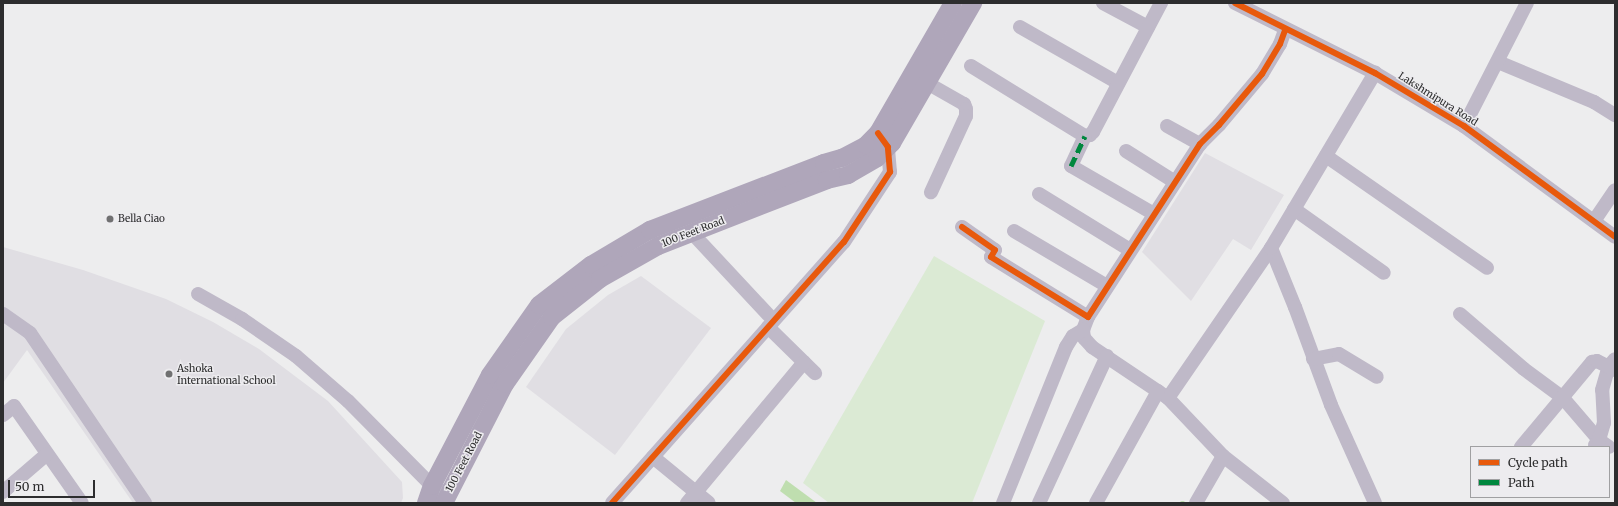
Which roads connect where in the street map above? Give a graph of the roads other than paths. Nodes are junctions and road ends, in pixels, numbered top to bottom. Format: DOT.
graph roads {
  1 [pos="953,3"];
  2 [pos="973,3"];
  3 [pos="1103,3"];
  4 [pos="1161,3"];
  5 [pos="1235,3"];
  6 [pos="1527,3"];
  7 [pos="1020,27"];
  8 [pos="1148,27"];
  9 [pos="1285,30"];
  10 [pos="1498,62"];
  11 [pos="971,66"];
  12 [pos="1375,73"];
  13 [pos="927,83"];
  14 [pos="1118,83"];
  15 [pos="1615,115"];
  16 [pos="1167,126"];
  17 [pos="1464,126"];
  18 [pos="878,133"];
  19 [pos="1085,136"];
  20 [pos="1200,144"];
  21 [pos="888,147"];
  22 [pos="1126,151"];
  23 [pos="1326,156"];
  24 [pos="1175,182"];
  25 [pos="1615,190"];
  26 [pos="931,192"];
  27 [pos="1039,194"];
  28 [pos="1294,209"];
  29 [pos="1154,214"];
  30 [pos="1594,221"];
  31 [pos="962,227"];
  32 [pos="1014,231"];
  33 [pos="692,233"];
  34 [pos="1615,236"];
  35 [pos="1270,248"];
  36 [pos="1130,250"];
  37 [pos="1487,268"];
  38 [pos="1384,273"];
  39 [pos="1107,286"];
  40 [pos="198,294"];
  41 [pos="3,314"];
  42 [pos="1460,314"];
  43 [pos="1088,317"];
  44 [pos="771,324"];
  45 [pos="1083,330"];
  46 [pos="1107,356"];
  47 [pos="1313,359"];
  48 [pos="804,362"];
  49 [pos="1613,365"];
  50 [pos="815,373"];
  51 [pos="1377,377"];
  52 [pos="1163,395"];
  53 [pos="1563,398"];
  54 [pos="3,415"];
  55 [pos="1603,445"];
  56 [pos="1522,446"];
  57 [pos="47,454"];
  58 [pos="1223,456"];
  59 [pos="653,457"];
  60 [pos="3,492"];
  61 [pos="697,492"];
  62 [pos="441,494"];
  63 [pos="78,502"];
  64 [pos="145,503"];
  65 [pos="426,503"];
  66 [pos="612,503"];
  67 [pos="686,503"];
  68 [pos="709,503"];
  69 [pos="1003,503"];
  70 [pos="1039,503"];
  71 [pos="1096,503"];
  72 [pos="1196,503"];
  73 [pos="1283,503"];
  74 [pos="1375,503"];
  1 -- 18 [label="main road, 100 Feet Road"];
  2 -- 13 [label="main road, 100 Feet Road"];
  3 -- 8 [label="street"];
  4 -- 8 [label="street"];
  5 -- 9 [label="street, Lakshmipura Road"];
  6 -- 10 [label="street"];
  7 -- 14 [label="street"];
  8 -- 14 [label="street"];
  9 -- 12 [label="street, Lakshmipura Road"];
  9 -- 20 [label="street"];
  10 -- 15 [label="street"];
  10 -- 17 [label="street"];
  11 -- 19 [label="street"];
  12 -- 17 [label="street, Lakshmipura Road"];
  12 -- 23 [label="street"];
  13 -- 21 [label="main road, 100 Feet Road"];
  13 -- 26 [label="street"];
  14 -- 19 [label="street"];
  16 -- 20 [label="street"];
  17 -- 30 [label="street, Lakshmipura Road"];
  18 -- 21 [label="street"];
  18 -- 62 [label="main road, 100 Feet Road"];
  19 -- 29 [label="street"];
  20 -- 24 [label="street"];
  21 -- 33 [label="main road, 100 Feet Road"];
  21 -- 44 [label="street"];
  22 -- 24 [label="street"];
  23 -- 28 [label="street"];
  23 -- 37 [label="street"];
  24 -- 29 [label="street"];
  25 -- 30 [label="street"];
  27 -- 36 [label="street"];
  28 -- 35 [label="street"];
  28 -- 38 [label="street"];
  29 -- 36 [label="street"];
  30 -- 34 [label="street, Lakshmipura Road"];
  31 -- 43 [label="street"];
  32 -- 39 [label="street"];
  33 -- 44 [label="street"];
  33 -- 62 [label="main road, 100 Feet Road"];
  35 -- 47 [label="street"];
  35 -- 52 [label="street"];
  36 -- 39 [label="street"];
  39 -- 43 [label="street"];
  40 -- 62 [label="street"];
  41 -- 64 [label="street"];
  42 -- 53 [label="street"];
  43 -- 45 [label="street"];
  44 -- 48 [label="street"];
  44 -- 59 [label="street"];
  45 -- 46 [label="street"];
  45 -- 69 [label="street"];
  46 -- 52 [label="street"];
  46 -- 70 [label="street"];
  47 -- 51 [label="street"];
  47 -- 74 [label="street"];
  48 -- 50 [label="street"];
  48 -- 61 [label="street"];
  49 -- 53 [label="street"];
  49 -- 55 [label="street"];
  52 -- 58 [label="street"];
  52 -- 71 [label="street"];
  53 -- 55 [label="street"];
  53 -- 56 [label="street"];
  54 -- 57 [label="street"];
  57 -- 60 [label="street"];
  57 -- 63 [label="street"];
  58 -- 72 [label="street"];
  58 -- 73 [label="street"];
  59 -- 61 [label="street"];
  59 -- 66 [label="street"];
  61 -- 67 [label="street"];
  61 -- 68 [label="street"];
  62 -- 65 [label="main road, 100 Feet Road"];
}
